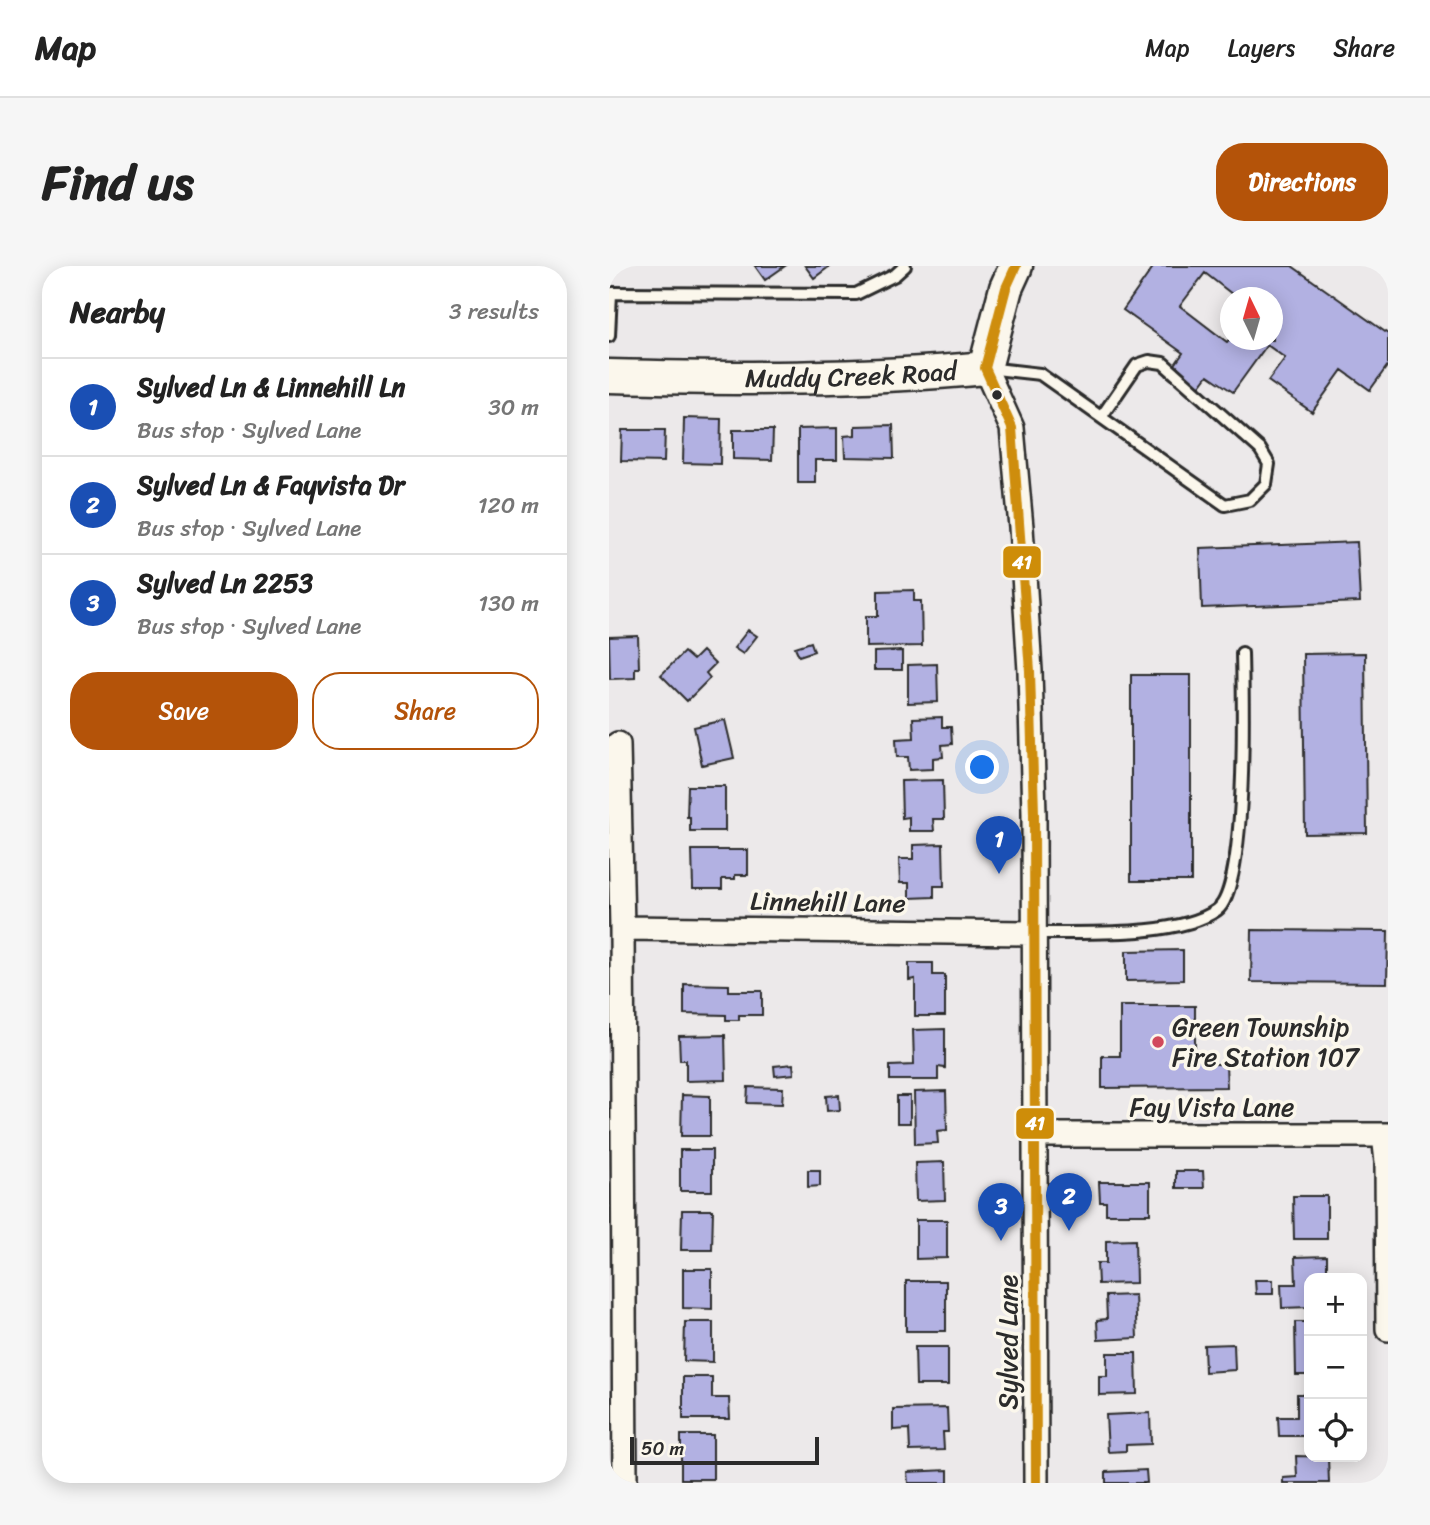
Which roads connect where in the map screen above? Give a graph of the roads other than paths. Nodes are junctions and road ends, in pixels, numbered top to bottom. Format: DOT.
graph roads {
  1 [pos="905,266"];
  2 [pos="1016,266"];
  3 [pos="609,336"];
  4 [pos="985,368"];
  5 [pos="609,376"];
  6 [pos="1102,416"];
  7 [pos="1242,653"];
  8 [pos="618,744"];
  9 [pos="622,928"];
  10 [pos="1034,933"];
  11 [pos="1035,1135"];
  12 [pos="1386,1135"];
  13 [pos="1388,1329"];
  14 [pos="625,1483"];
  15 [pos="1037,1483"];
  1 -- 3 [label="lane"];
  2 -- 4 [label="street, Muddy Creek Road"];
  4 -- 5 [label="street, Muddy Creek Road"];
  4 -- 6 [label="lane"];
  4 -- 10 [label="street, Sylved Lane"];
  6 -- 6 [label="lane"];
  7 -- 10 [label="lane"];
  8 -- 9 [label="street"];
  9 -- 10 [label="street, Linnehill Lane"];
  9 -- 14 [label="street"];
  10 -- 11 [label="street, Sylved Lane"];
  11 -- 12 [label="street, Fay Vista Lane"];
  11 -- 15 [label="street, Sylved Lane"];
  12 -- 13 [label="street"];
}
